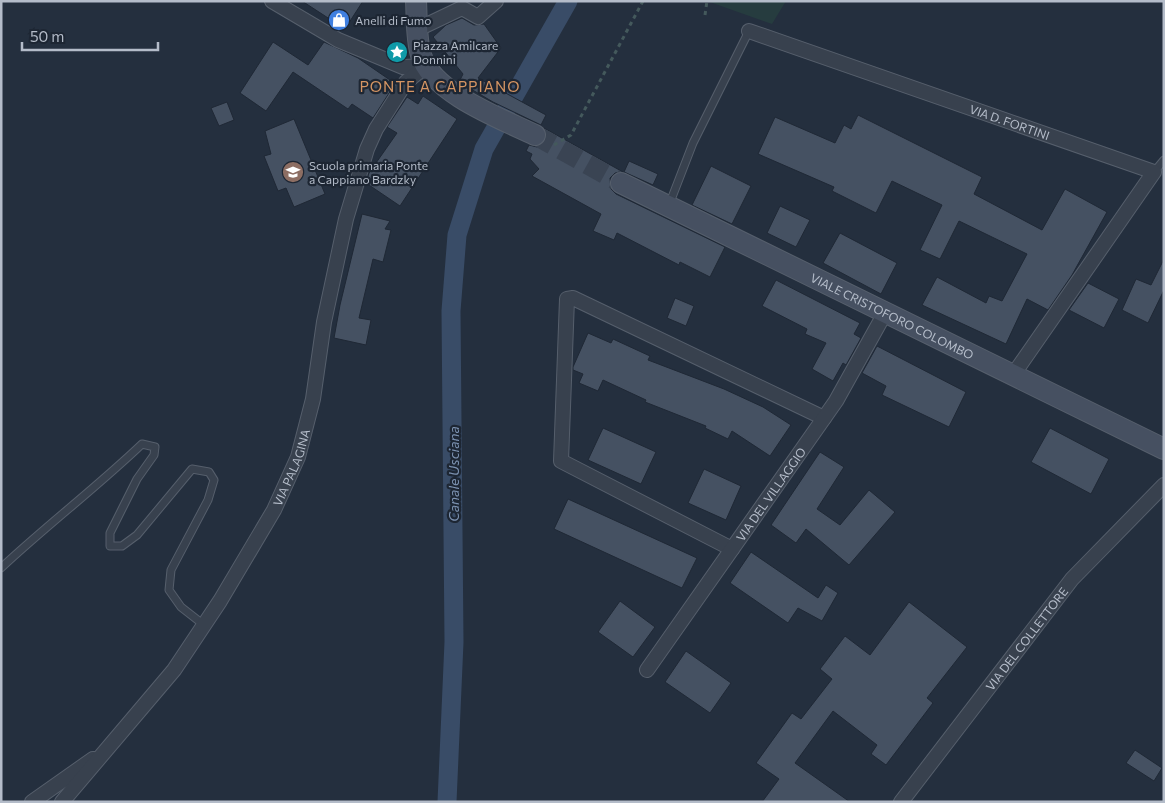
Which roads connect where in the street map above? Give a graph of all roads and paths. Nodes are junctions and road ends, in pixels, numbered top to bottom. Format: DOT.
graph roads {
  1 [pos="272,1"];
  2 [pos="416,1"];
  3 [pos="496,1"];
  4 [pos="643,1"];
  5 [pos="707,1"];
  6 [pos="706,15"];
  7 [pos="418,29"];
  8 [pos="749,30"];
  9 [pos="426,66"];
  10 [pos="535,136"];
  11 [pos="554,146"];
  12 [pos="1164,160"];
  13 [pos="1154,172"];
  14 [pos="622,183"];
  15 [pos="668,206"];
  16 [pos="885,313"];
  17 [pos="1013,375"];
  18 [pos="824,418"];
  19 [pos="1164,449"];
  20 [pos="1164,485"];
  21 [pos="732,549"];
  22 [pos="1,568"];
  23 [pos="204,625"];
  24 [pos="646,670"];
  25 [pos="112,746"];
  26 [pos="32,802"];
  27 [pos="62,802"];
  28 [pos="901,802"];
  1 -- 9 [label="street"];
  2 -- 7 [label="street"];
  3 -- 7 [label="street"];
  4 -- 11 [label="path"];
  5 -- 6 [label="path"];
  7 -- 9 [label="street"];
  8 -- 13 [label="street, VIA D. FORTINI"];
  8 -- 15 [label="lane, VIA D. FORTINI"];
  9 -- 10 [label="street"];
  9 -- 23 [label="street, VIA PALAGINA"];
  12 -- 13 [label="lane"];
  13 -- 17 [label="street"];
  14 -- 15 [label="street, VIALE CRISTOFORO COLOMBO"];
  15 -- 16 [label="street, VIALE CRISTOFORO COLOMBO"];
  16 -- 17 [label="street, VIALE CRISTOFORO COLOMBO"];
  16 -- 18 [label="street, VIA DEL VILLAGGIO"];
  17 -- 19 [label="street, VIALE CRISTOFORO COLOMBO"];
  18 -- 21 [label="street, VIA DEL VILLAGGIO"];
  18 -- 21 [label="street"];
  20 -- 28 [label="street, VIA DEL COLLETTORE"];
  21 -- 24 [label="street, VIA DEL VILLAGGIO"];
  22 -- 23 [label="lane"];
  23 -- 25 [label="street, VIA PALAGINA"];
  25 -- 26 [label="street"];
  25 -- 27 [label="street, VIA PALAGINA"];
}
